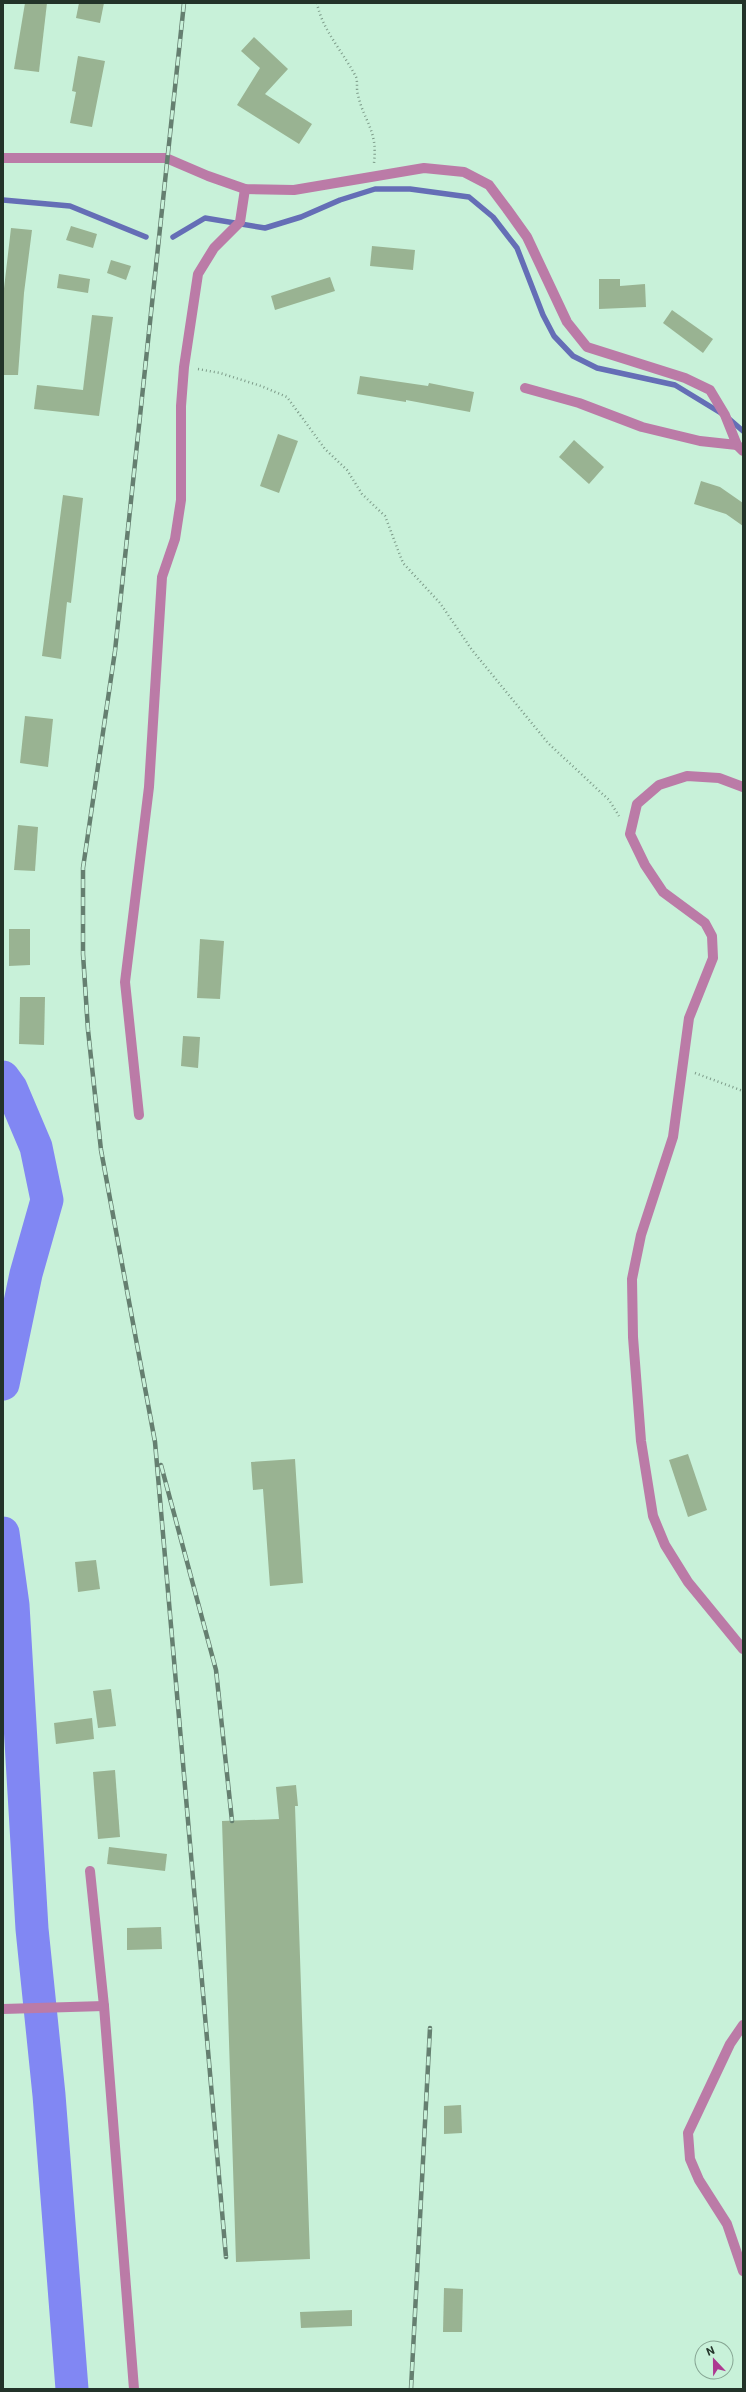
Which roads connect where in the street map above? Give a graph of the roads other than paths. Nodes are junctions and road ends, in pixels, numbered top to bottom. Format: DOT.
graph roads {
  1 [pos="3,158"];
  2 [pos="245,189"];
  3 [pos="525,388"];
  4 [pos="740,448"];
  5 [pos="743,787"];
  6 [pos="139,1115"];
  7 [pos="743,1649"];
  8 [pos="90,1871"];
  9 [pos="104,2006"];
  10 [pos="3,2009"];
  11 [pos="743,2025"];
  12 [pos="743,2271"];
  13 [pos="134,2389"];
  1 -- 2 [label="street"];
  2 -- 4 [label="street"];
  2 -- 6 [label="street"];
  3 -- 4 [label="street"];
  5 -- 7 [label="street"];
  8 -- 9 [label="street"];
  9 -- 10 [label="street"];
  9 -- 13 [label="street"];
  11 -- 12 [label="street"];
}
